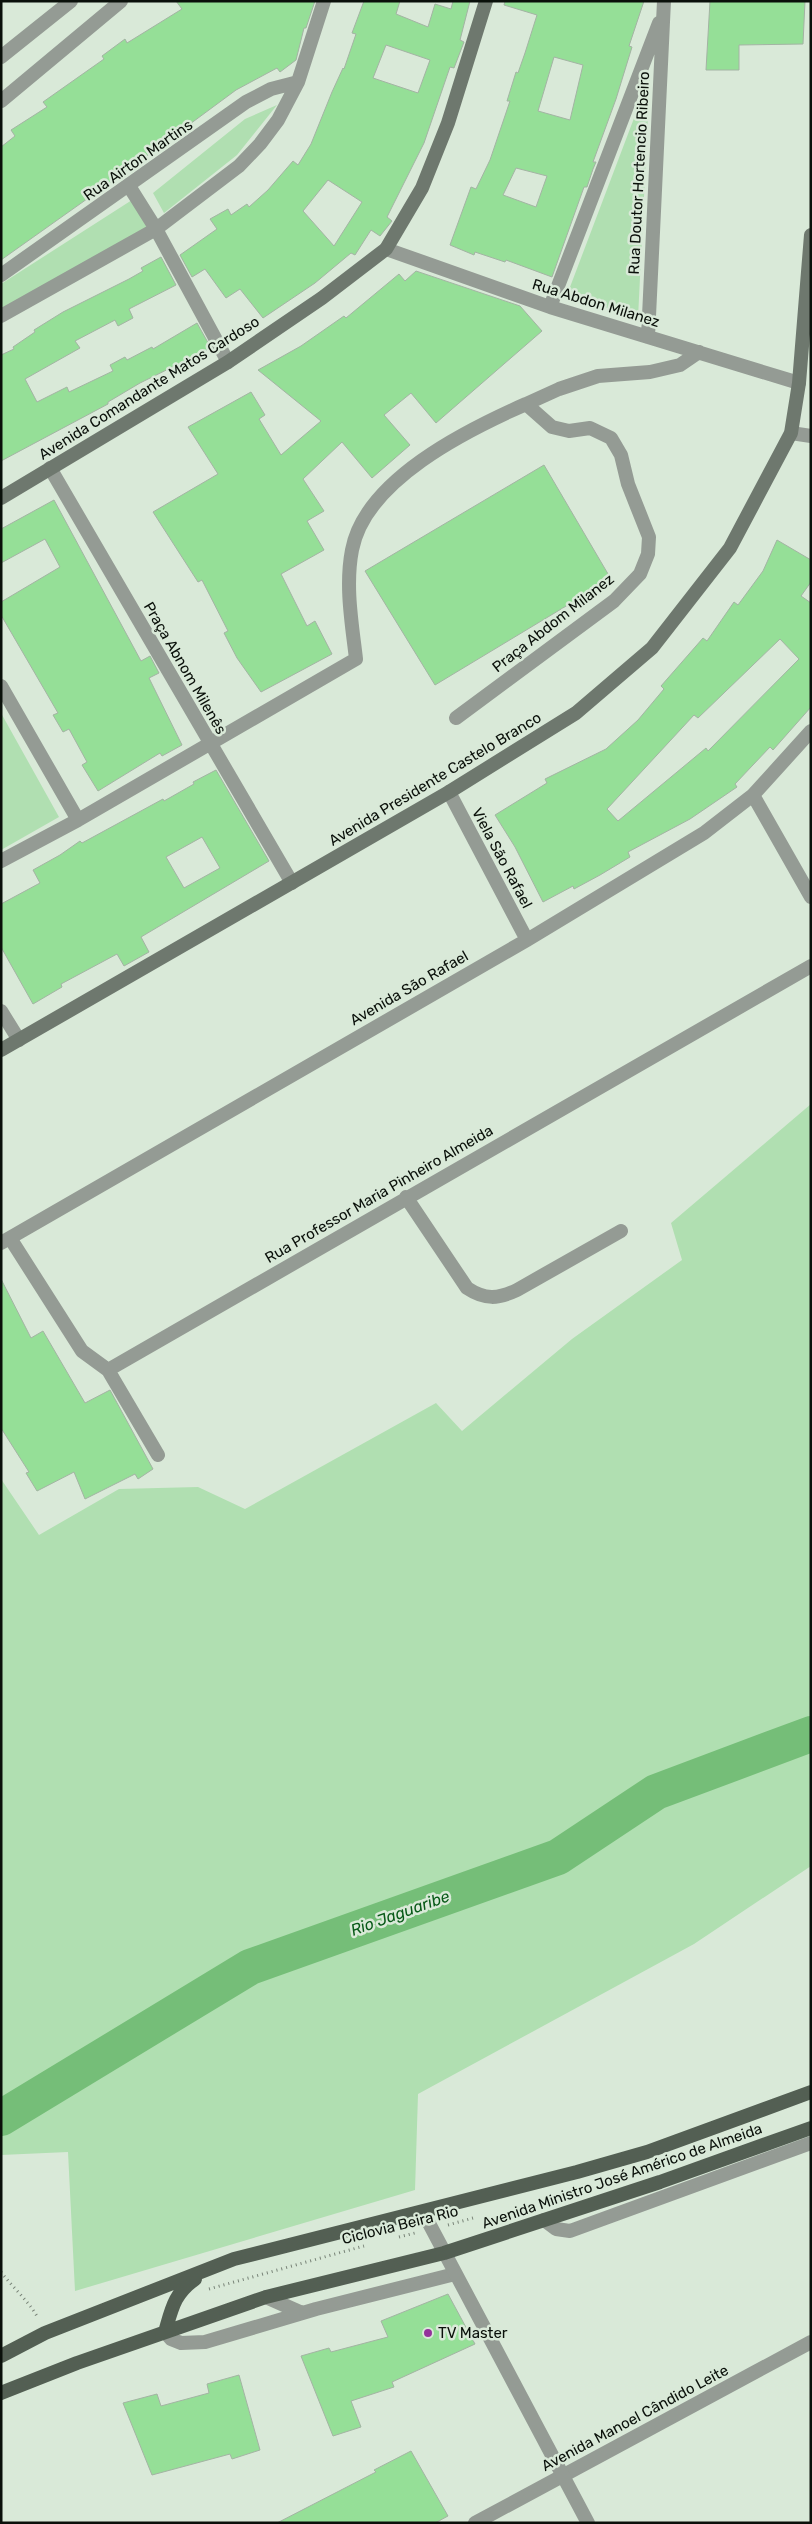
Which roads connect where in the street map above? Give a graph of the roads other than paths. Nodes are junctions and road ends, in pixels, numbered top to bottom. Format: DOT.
graph roads {
  1 [pos="71,1"];
  2 [pos="121,1"];
  3 [pos="324,1"];
  4 [pos="486,1"];
  5 [pos="664,6"];
  6 [pos="1,57"];
  7 [pos="298,82"];
  8 [pos="1,102"];
  9 [pos="129,186"];
  10 [pos="156,229"];
  11 [pos="811,235"];
  12 [pos="386,249"];
  13 [pos="810,268"];
  14 [pos="1,275"];
  15 [pos="550,307"];
  16 [pos="1,316"];
  17 [pos="648,336"];
  18 [pos="699,352"];
  19 [pos="228,362"];
  20 [pos="799,383"];
  21 [pos="526,404"];
  22 [pos="791,433"];
  23 [pos="811,436"];
  24 [pos="50,468"];
  25 [pos="1,498"];
  26 [pos="1,686"];
  27 [pos="456,718"];
  28 [pos="811,731"];
  29 [pos="210,743"];
  30 [pos="448,792"];
  31 [pos="753,795"];
  32 [pos="78,820"];
  33 [pos="1,862"];
  34 [pos="292,883"];
  35 [pos="811,897"];
  36 [pos="527,940"];
  37 [pos="811,966"];
  38 [pos="1,1012"];
  39 [pos="19,1040"];
  40 [pos="1,1050"];
  41 [pos="406,1197"];
  42 [pos="620,1231"];
  43 [pos="6,1241"];
  44 [pos="108,1370"];
  45 [pos="158,1455"];
  46 [pos="811,2092"];
  47 [pos="811,2128"];
  48 [pos="811,2143"];
  49 [pos="423,2212"];
  50 [pos="544,2220"];
  51 [pos="444,2253"];
  52 [pos="234,2260"];
  53 [pos="455,2274"];
  54 [pos="266,2298"];
  55 [pos="302,2313"];
  56 [pos="165,2332"];
  57 [pos="811,2342"];
  58 [pos="1,2356"];
  59 [pos="1,2393"];
  60 [pos="563,2476"];
  61 [pos="476,2523"];
  62 [pos="588,2523"];
  1 -- 6 [label="street"];
  2 -- 8 [label="street"];
  3 -- 7 [label="street"];
  4 -- 12 [label="main road, Avenida Comandante Matos Cardoso"];
  5 -- 15 [label="street, Rua Doutor Hortencio Ribeiro"];
  5 -- 17 [label="street, Rua Doutor Hortencio Ribeiro"];
  7 -- 9 [label="street, Rua Airton Martins"];
  7 -- 10 [label="street"];
  9 -- 10 [label="street"];
  9 -- 14 [label="street, Rua Airton Martins"];
  10 -- 16 [label="street"];
  10 -- 19 [label="street"];
  11 -- 13 [label="main road, Avenida Presidente Castelo Branco"];
  12 -- 15 [label="street, Rua Abdon Milanez"];
  12 -- 19 [label="main road, Avenida Comandante Matos Cardoso"];
  13 -- 20 [label="main road, Avenida Presidente Castelo Branco"];
  15 -- 17 [label="street, Rua Abdon Milanez"];
  17 -- 18 [label="street, Rua Abdon Milanez"];
  18 -- 20 [label="street, Rua Abdon Milanez"];
  18 -- 21 [label="street"];
  19 -- 24 [label="main road, Avenida Comandante Matos Cardoso"];
  20 -- 22 [label="main road, Avenida Presidente Castelo Branco"];
  21 -- 27 [label="street, Praça Abdom Milanez"];
  21 -- 29 [label="street"];
  22 -- 23 [label="street"];
  22 -- 30 [label="main road, Avenida Presidente Castelo Branco"];
  24 -- 25 [label="main road, Avenida Comandante Matos Cardoso"];
  24 -- 29 [label="street, Praça Abnom Milenês"];
  26 -- 32 [label="street"];
  28 -- 31 [label="street, Avenida São Rafael"];
  29 -- 32 [label="street"];
  29 -- 34 [label="street, Praça Abnom Milenês"];
  30 -- 34 [label="main road, Avenida Presidente Castelo Branco"];
  30 -- 36 [label="street, Viela São Rafael"];
  31 -- 35 [label="street"];
  31 -- 36 [label="street, Avenida São Rafael"];
  32 -- 33 [label="street"];
  34 -- 39 [label="main road, Avenida Presidente Castelo Branco"];
  36 -- 43 [label="street, Avenida São Rafael"];
  37 -- 41 [label="street, Rua Professor Maria Pinheiro Almeida"];
  38 -- 39 [label="street"];
  39 -- 40 [label="main road, Avenida Presidente Castelo Branco"];
  41 -- 42 [label="street"];
  41 -- 44 [label="street, Rua Professor Maria Pinheiro Almeida"];
  43 -- 44 [label="street"];
  44 -- 45 [label="street"];
  46 -- 49 [label="main road, Avenida Ministro José Américo de Almeida"];
  47 -- 50 [label="main road, Avenida Ministro José Américo de Almeida"];
  48 -- 50 [label="street"];
  49 -- 51 [label="street"];
  49 -- 52 [label="main road, Avenida Ministro José Américo de Almeida"];
  50 -- 51 [label="main road, Avenida Ministro José Américo de Almeida"];
  51 -- 53 [label="street"];
  51 -- 54 [label="main road, Avenida Ministro José Américo de Almeida"];
  52 -- 56 [label="main road"];
  52 -- 58 [label="main road, Avenida Ministro José Américo de Almeida"];
  53 -- 55 [label="street"];
  53 -- 60 [label="street"];
  54 -- 55 [label="street"];
  54 -- 56 [label="main road, Avenida Ministro José Américo de Almeida"];
  55 -- 56 [label="street"];
  56 -- 59 [label="main road, Avenida Ministro José Américo de Almeida"];
  57 -- 60 [label="street, Avenida Manoel Cândido Leite"];
  60 -- 61 [label="street, Avenida Manoel Cândido Leite"];
  60 -- 62 [label="street"];
}
